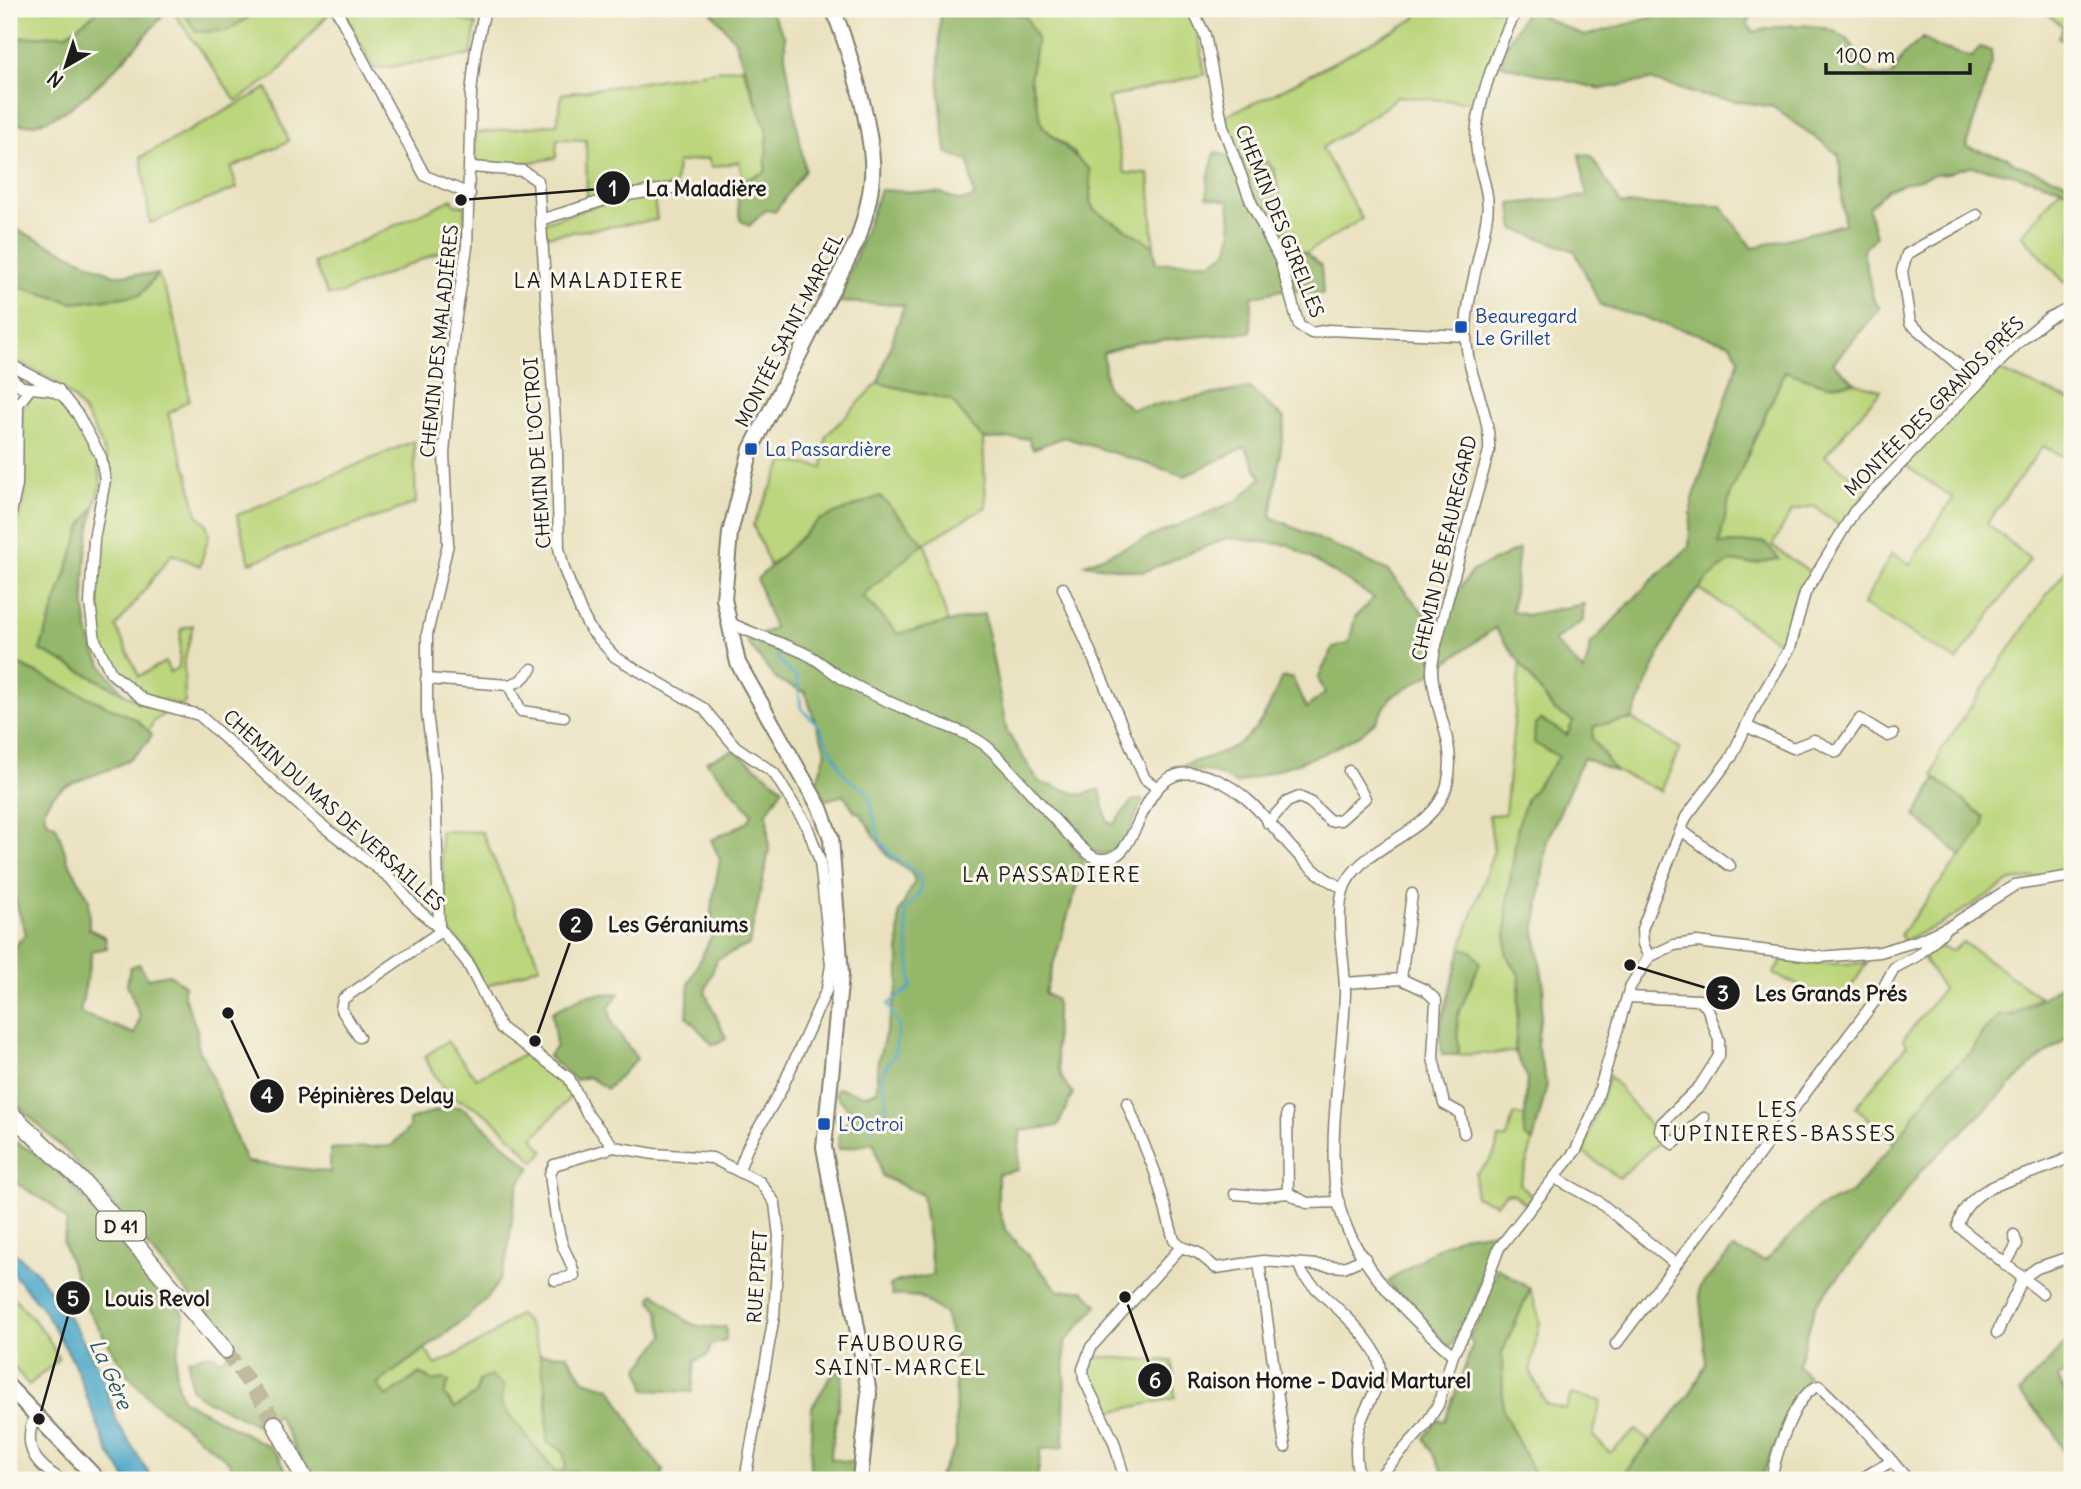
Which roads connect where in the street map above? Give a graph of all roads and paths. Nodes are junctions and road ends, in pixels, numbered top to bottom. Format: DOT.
graph roads {
  1 [pos="336,9"];
  2 [pos="485,9"];
  3 [pos="833,9"];
  4 [pos="1192,9"];
  5 [pos="1517,9"];
  6 [pos="471,166"];
  7 [pos="679,187"];
  8 [pos="470,194"];
  9 [pos="1977,215"];
  10 [pos="540,220"];
  11 [pos="2072,306"];
  12 [pos="1466,335"];
  13 [pos="9,364"];
  14 [pos="9,376"];
  15 [pos="1978,383"];
  16 [pos="30,389"];
  17 [pos="63,396"];
  18 [pos="9,522"];
  19 [pos="1063,589"];
  20 [pos="727,621"];
  21 [pos="532,669"];
  22 [pos="426,679"];
  23 [pos="509,685"];
  24 [pos="564,717"];
  25 [pos="1746,726"];
  26 [pos="1893,734"];
  27 [pos="1349,771"];
  28 [pos="1156,787"];
  29 [pos="1268,823"];
  30 [pos="1681,830"];
  31 [pos="1730,866"];
  32 [pos="2072,876"];
  33 [pos="1344,888"];
  34 [pos="1412,894"];
  35 [pos="1952,925"];
  36 [pos="440,929"];
  37 [pos="1649,957"];
  38 [pos="836,964"];
  39 [pos="1401,979"];
  40 [pos="1345,983"];
  41 [pos="1627,997"];
  42 [pos="359,1037"];
  43 [pos="1127,1103"];
  44 [pos="9,1112"];
  45 [pos="1287,1113"];
  46 [pos="1704,1118"];
  47 [pos="1464,1133"];
  48 [pos="614,1147"];
  49 [pos="2072,1155"];
  50 [pos="739,1170"];
  51 [pos="1555,1178"];
  52 [pos="1288,1193"];
  53 [pos="1235,1194"];
  54 [pos="1339,1202"];
  55 [pos="2014,1235"];
  56 [pos="1181,1247"];
  57 [pos="2072,1256"];
  58 [pos="1365,1258"];
  59 [pos="1259,1262"];
  60 [pos="1674,1263"];
  61 [pos="1299,1265"];
  62 [pos="2005,1265"];
  63 [pos="2023,1278"];
  64 [pos="555,1280"];
  65 [pos="2042,1293"];
  66 [pos="1997,1333"];
  67 [pos="1616,1344"];
  68 [pos="225,1350"];
  69 [pos="1453,1355"];
  70 [pos="9,1387"];
  71 [pos="35,1415"];
  72 [pos="275,1424"];
  73 [pos="1285,1447"];
  74 [pos="1892,1461"];
  75 [pos="61,1480"];
  76 [pos="98,1480"];
  77 [pos="305,1480"];
  78 [pos="745,1480"];
  79 [pos="860,1480"];
  80 [pos="1125,1480"];
  81 [pos="1360,1480"];
  82 [pos="1376,1480"];
  83 [pos="1771,1480"];
  84 [pos="1859,1480"];
  85 [pos="1908,1480"];
  1 -- 8 [label="street"];
  2 -- 6 [label="street, CHEMIN DES MALADIÈRES"];
  3 -- 20 [label="main road, MONTÉE SAINT-MARCEL"];
  4 -- 12 [label="street, CHEMIN DES GIRELLES"];
  5 -- 12 [label="street, CHEMIN DE BEAUREGARD"];
  6 -- 8 [label="street, CHEMIN DES MALADIÈRES"];
  6 -- 10 [label="street, CHEMIN DE L'OCTROI"];
  7 -- 10 [label="street"];
  8 -- 22 [label="street, CHEMIN DES MALADIÈRES"];
  9 -- 15 [label="street"];
  10 -- 38 [label="street, CHEMIN DE L'OCTROI"];
  11 -- 15 [label="street, MONTÉE DES GRANDS PRÉS"];
  12 -- 33 [label="street, CHEMIN DE BEAUREGARD"];
  13 -- 17 [label="street"];
  14 -- 16 [label="street"];
  15 -- 25 [label="street, MONTÉE DES GRANDS PRÉS"];
  16 -- 17 [label="street"];
  16 -- 18 [label="street"];
  17 -- 36 [label="street, CHEMIN DU MAS DE VERSAILLES"];
  19 -- 28 [label="street"];
  20 -- 28 [label="street"];
  20 -- 38 [label="main road, MONTÉE SAINT-MARCEL"];
  21 -- 23 [label="street"];
  22 -- 23 [label="street"];
  22 -- 36 [label="street, CHEMIN DES MALADIÈRES"];
  23 -- 24 [label="street"];
  25 -- 26 [label="street"];
  25 -- 30 [label="street, MONTÉE DES GRANDS PRÉS"];
  27 -- 29 [label="street"];
  28 -- 29 [label="street"];
  29 -- 33 [label="street"];
  30 -- 31 [label="street"];
  30 -- 37 [label="street, MONTÉE DES GRANDS PRÉS"];
  32 -- 35 [label="street"];
  33 -- 40 [label="street"];
  34 -- 39 [label="street"];
  35 -- 37 [label="street"];
  35 -- 60 [label="street"];
  36 -- 42 [label="street"];
  36 -- 48 [label="street"];
  37 -- 41 [label="street"];
  38 -- 50 [label="street"];
  38 -- 79 [label="main road, MONTÉE SAINT-MARCEL"];
  39 -- 40 [label="street"];
  39 -- 47 [label="street"];
  40 -- 54 [label="street"];
  41 -- 46 [label="street"];
  41 -- 51 [label="street"];
  43 -- 56 [label="street"];
  44 -- 68 [label="main road, D 41"];
  45 -- 52 [label="street"];
  48 -- 50 [label="street, RUE PIPET"];
  48 -- 64 [label="street"];
  49 -- 62 [label="street"];
  50 -- 78 [label="street, RUE PIPET"];
  51 -- 60 [label="street"];
  51 -- 69 [label="street"];
  52 -- 53 [label="street"];
  52 -- 54 [label="street"];
  54 -- 58 [label="street"];
  55 -- 62 [label="street"];
  56 -- 59 [label="street"];
  56 -- 80 [label="street"];
  57 -- 63 [label="street"];
  58 -- 61 [label="street"];
  58 -- 69 [label="street"];
  59 -- 61 [label="street"];
  59 -- 73 [label="street"];
  60 -- 67 [label="street"];
  61 -- 81 [label="street"];
  62 -- 63 [label="street"];
  63 -- 65 [label="street"];
  63 -- 66 [label="street"];
  69 -- 82 [label="street"];
  70 -- 71 [label="main road"];
  71 -- 75 [label="street"];
  71 -- 76 [label="main road"];
  72 -- 77 [label="main road"];
  74 -- 83 [label="street"];
  74 -- 84 [label="street"];
  74 -- 85 [label="street"];
}
